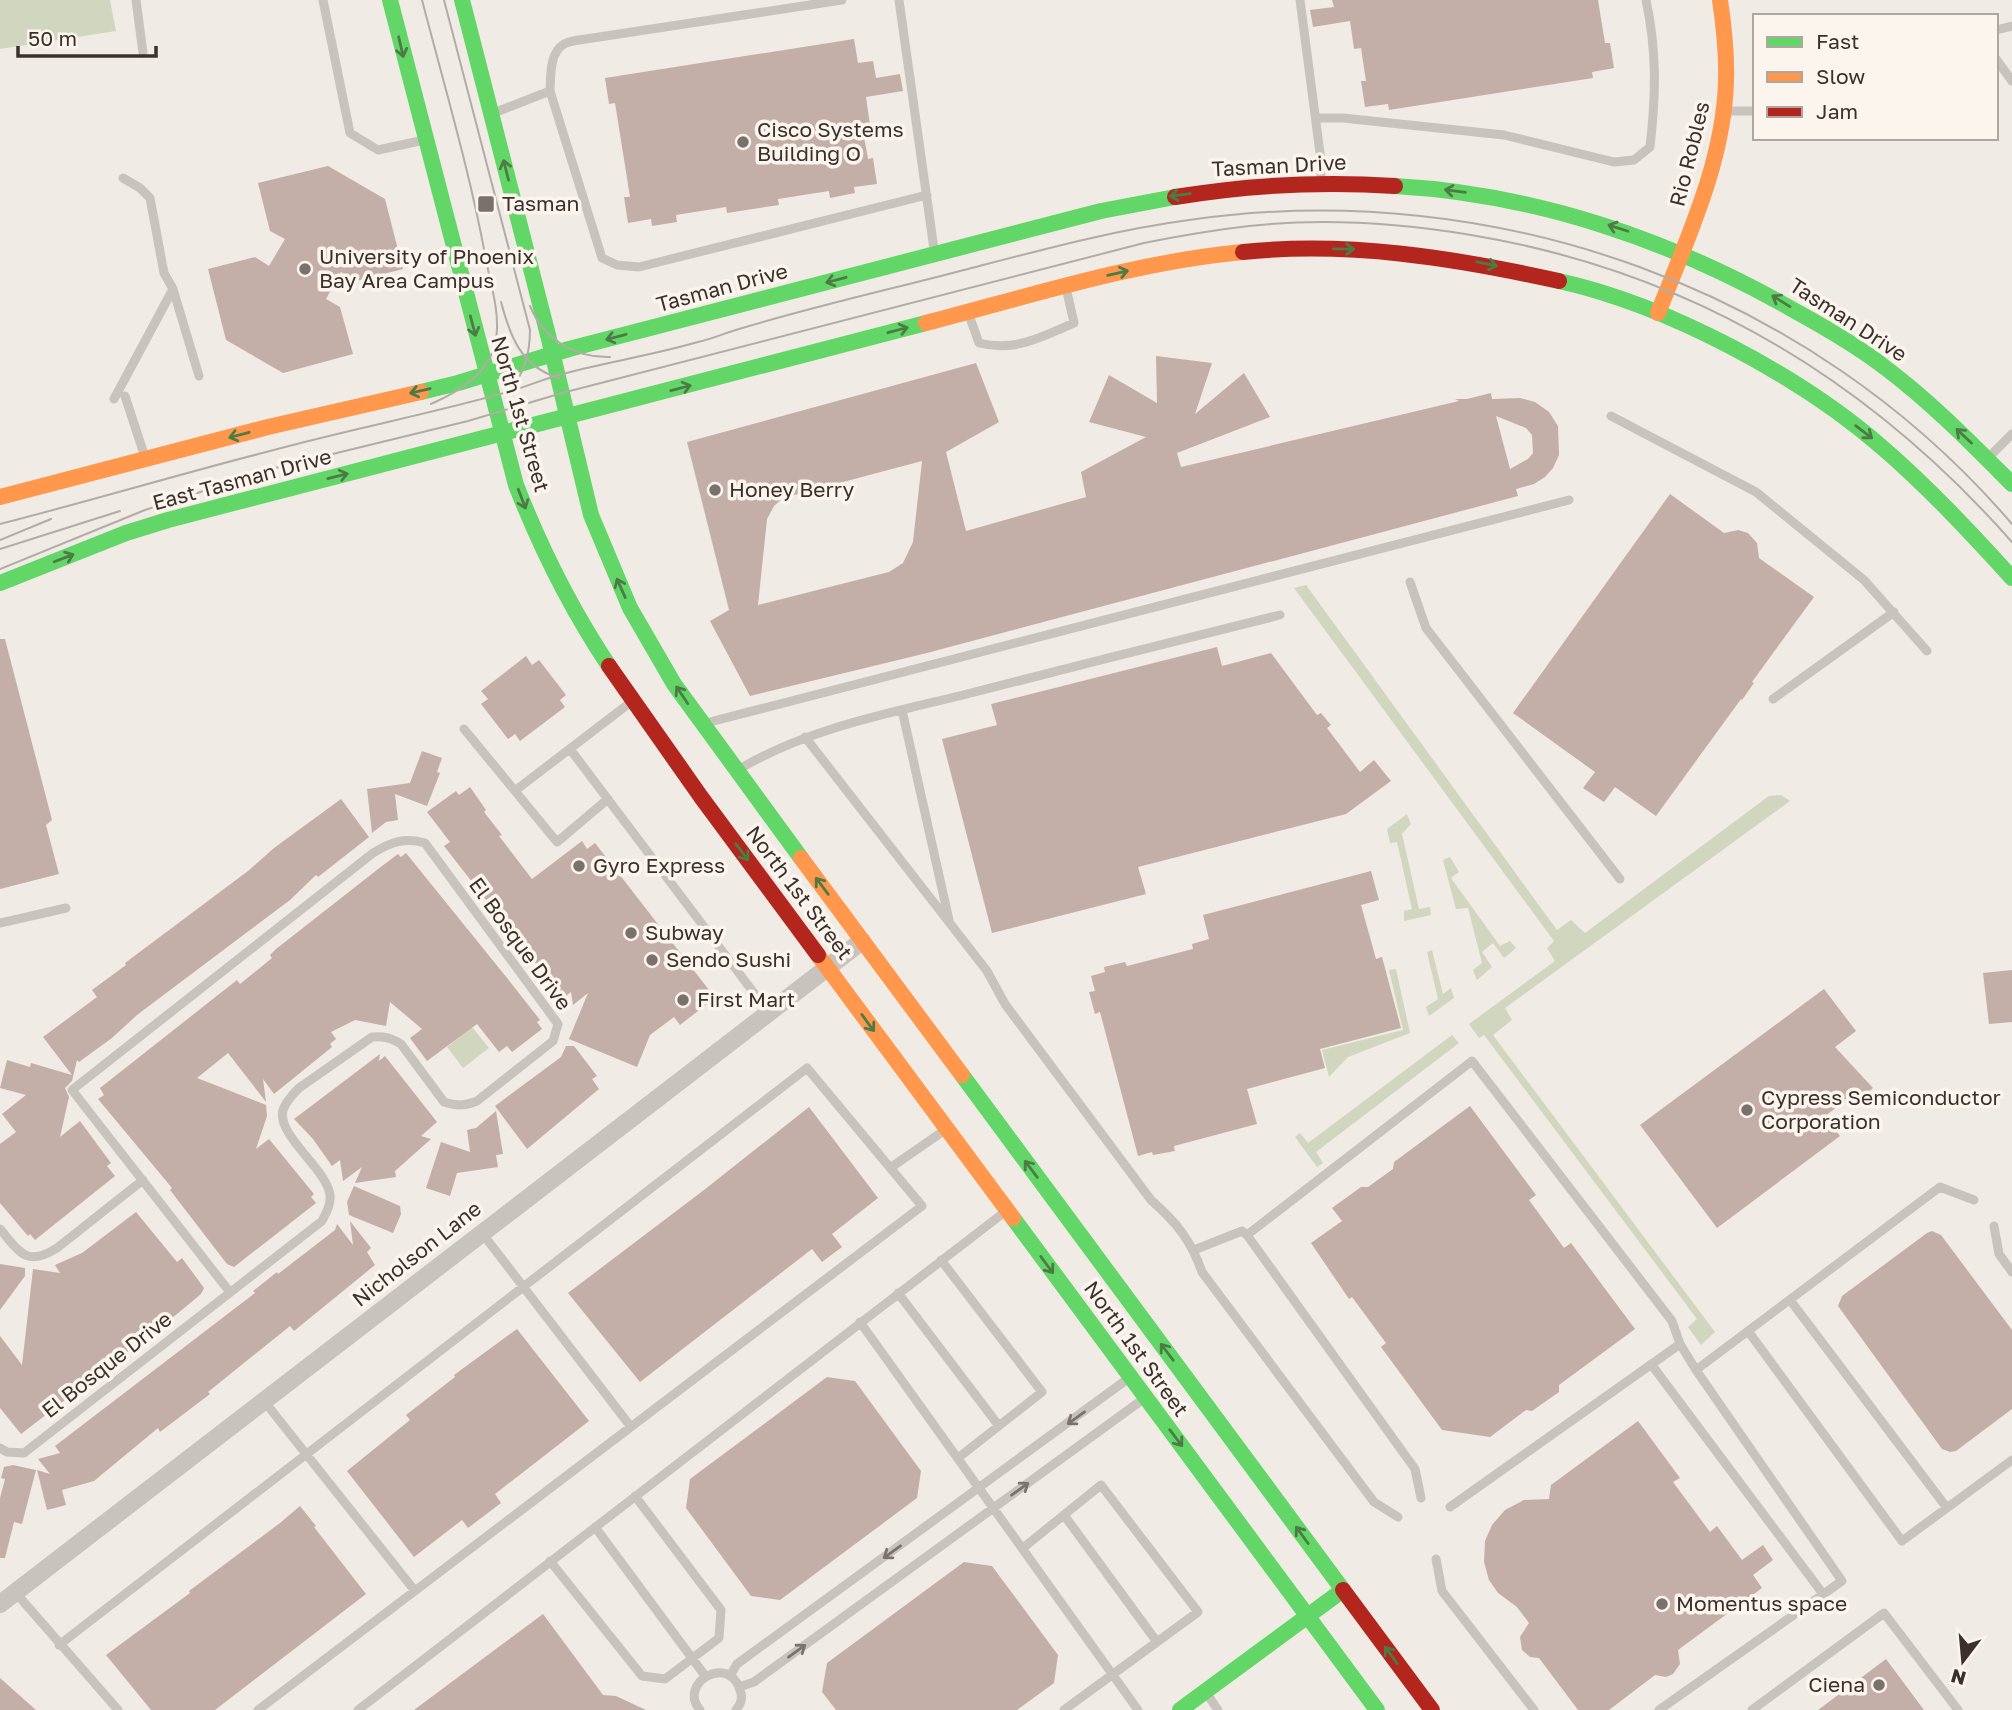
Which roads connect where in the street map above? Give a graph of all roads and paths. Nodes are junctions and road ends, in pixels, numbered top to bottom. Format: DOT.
graph roads {
  1 [pos="136,0"];
  2 [pos="323,0"];
  3 [pos="390,0"];
  4 [pos="462,0"];
  5 [pos="842,0"];
  6 [pos="900,0"];
  7 [pos="1300,0"];
  8 [pos="1646,0"];
  9 [pos="1720,0"];
  10 [pos="143,53"];
  11 [pos="1998,62"];
  12 [pos="2012,81"];
  13 [pos="550,91"];
  14 [pos="1725,111"];
  15 [pos="1753,111"];
  16 [pos="492,113"];
  17 [pos="1316,117"];
  18 [pos="425,140"];
  19 [pos="122,178"];
  20 [pos="1321,183"];
  21 [pos="927,195"];
  22 [pos="1682,253"];
  23 [pos="934,255"];
  24 [pos="1066,286"];
  25 [pos="173,289"];
  26 [pos="968,312"];
  27 [pos="1658,313"];
  28 [pos="553,355"];
  29 [pos="486,374"];
  30 [pos="199,376"];
  31 [pos="125,396"];
  32 [pos="114,399"];
  33 [pos="1611,416"];
  34 [pos="568,418"];
  35 [pos="501,434"];
  36 [pos="2012,434"];
  37 [pos="1987,458"];
  38 [pos="145,459"];
  39 [pos="2012,484"];
  40 [pos="0,497"];
  41 [pos="1569,500"];
  42 [pos="2012,578"];
  43 [pos="1410,582"];
  44 [pos="0,583"];
  45 [pos="1894,612"];
  46 [pos="1280,615"];
  47 [pos="1927,651"];
  48 [pos="1773,699"];
  49 [pos="633,701"];
  50 [pos="902,710"];
  51 [pos="702,724"];
  52 [pos="464,729"];
  53 [pos="805,737"];
  54 [pos="570,749"];
  55 [pos="736,771"];
  56 [pos="516,790"];
  57 [pos="608,799"];
  58 [pos="1620,879"];
  59 [pos="66,908"];
  60 [pos="0,923"];
  61 [pos="950,925"];
  62 [pos="862,940"];
  63 [pos="828,968"];
  64 [pos="769,1013"];
  65 [pos="946,1129"];
  66 [pos="890,1168"];
  67 [pos="142,1180"];
  68 [pos="1974,1200"];
  69 [pos="1007,1210"];
  70 [pos="1994,1226"];
  71 [pos="0,1229"];
  72 [pos="482,1233"];
  73 [pos="1247,1236"];
  74 [pos="1194,1250"];
  75 [pos="941,1260"];
  76 [pos="2012,1272"];
  77 [pos="524,1287"];
  78 [pos="229,1291"];
  79 [pos="898,1293"];
  80 [pos="1790,1300"];
  81 [pos="860,1322"];
  82 [pos="1748,1331"];
  83 [pos="1680,1344"];
  84 [pos="1651,1364"];
  85 [pos="1696,1370"];
  86 [pos="1131,1377"];
  87 [pos="1146,1398"];
  88 [pos="264,1401"];
  89 [pos="999,1426"];
  90 [pos="631,1427"];
  91 [pos="0,1448"];
  92 [pos="306,1454"];
  93 [pos="958,1458"];
  94 [pos="2012,1460"];
  95 [pos="980,1487"];
  96 [pos="635,1496"];
  97 [pos="1422,1498"];
  98 [pos="1450,1507"];
  99 [pos="994,1508"];
  100 [pos="1947,1508"];
  101 [pos="1064,1515"];
  102 [pos="1398,1517"];
  103 [pos="595,1527"];
  104 [pos="1023,1548"];
  105 [pos="1436,1559"];
  106 [pos="551,1561"];
  107 [pos="1343,1590"];
  108 [pos="415,1591"];
  109 [pos="15,1592"];
  110 [pos="1823,1594"];
  111 [pos="0,1604"];
  112 [pos="1307,1616"];
  113 [pos="1157,1642"];
  114 [pos="59,1645"];
  115 [pos="691,1659"];
  116 [pos="1114,1674"];
  117 [pos="730,1676"];
  118 [pos="705,1677"];
  119 [pos="739,1687"];
  120 [pos="1205,1692"];
  121 [pos="118,1710"];
  122 [pos="258,1710"];
  123 [pos="358,1710"];
  124 [pos="700,1710"];
  125 [pos="736,1710"];
  126 [pos="1064,1710"];
  127 [pos="1138,1710"];
  128 [pos="1180,1710"];
  129 [pos="1218,1710"];
  130 [pos="1377,1710"];
  131 [pos="1432,1710"];
  132 [pos="1534,1710"];
  133 [pos="1658,1710"];
  134 [pos="1752,1710"];
  135 [pos="1958,1710"];
  1 -- 10 [label="lane"];
  2 -- 18 [label="lane"];
  3 -- 18 [label="main road, North 1st Street, one-way"];
  4 -- 16 [label="main road, North 1st Street"];
  5 -- 13 [label="lane"];
  6 -- 21 [label="lane"];
  7 -- 17 [label="lane"];
  8 -- 17 [label="lane"];
  9 -- 14 [label="main road, Rio Robles"];
  11 -- 12 [label="lane"];
  13 -- 16 [label="lane"];
  13 -- 21 [label="lane"];
  14 -- 15 [label="lane"];
  14 -- 22 [label="main road, Rio Robles"];
  28 -- 16 [label="main road, North 1st Street, one-way"];
  17 -- 20 [label="lane"];
  18 -- 29 [label="main road, North 1st Street, one-way"];
  19 -- 25 [label="lane"];
  22 -- 20 [label="main road, Tasman Drive, one-way"];
  20 -- 23 [label="main road, Tasman Drive, one-way"];
  21 -- 23 [label="lane"];
  22 -- 27 [label="main road, Rio Robles"];
  37 -- 22 [label="main road, Tasman Drive, one-way"];
  23 -- 28 [label="main road, Tasman Drive, one-way"];
  24 -- 26 [label="main road"];
  24 -- 26 [label="lane"];
  24 -- 27 [label="main road, one-way"];
  25 -- 30 [label="lane"];
  25 -- 32 [label="lane"];
  34 -- 26 [label="main road, one-way"];
  27 -- 42 [label="main road, one-way"];
  28 -- 29 [label="main road, Tasman Drive"];
  28 -- 34 [label="main road, North 1st Street"];
  29 -- 35 [label="main road, North 1st Street"];
  29 -- 38 [label="main road, East Tasman Drive, one-way"];
  31 -- 38 [label="lane"];
  33 -- 45 [label="lane"];
  34 -- 35 [label="main road"];
  51 -- 34 [label="main road, North 1st Street, one-way"];
  44 -- 35 [label="main road, East Tasman Drive, one-way"];
  35 -- 49 [label="main road, North 1st Street, one-way"];
  36 -- 37 [label="lane"];
  37 -- 39 [label="main road, Tasman Drive"];
  38 -- 40 [label="main road, East Tasman Drive"];
  41 -- 51 [label="lane"];
  43 -- 58 [label="lane"];
  45 -- 47 [label="lane"];
  45 -- 48 [label="lane"];
  46 -- 50 [label="lane"];
  49 -- 54 [label="lane"];
  49 -- 63 [label="main road, North 1st Street, one-way"];
  50 -- 53 [label="lane"];
  50 -- 61 [label="lane"];
  51 -- 55 [label="main road, North 1st Street"];
  52 -- 56 [label="lane"];
  53 -- 55 [label="lane"];
  53 -- 61 [label="lane"];
  54 -- 56 [label="lane"];
  54 -- 57 [label="lane"];
  62 -- 55 [label="main road, North 1st Street, one-way"];
  56 -- 57 [label="lane"];
  57 -- 64 [label="lane"];
  59 -- 60 [label="lane"];
  61 -- 74 [label="lane"];
  62 -- 63 [label="street, Nicholson Lane"];
  107 -- 62 [label="main road, North 1st Street, one-way"];
  63 -- 64 [label="street, Nicholson Lane"];
  63 -- 65 [label="main road, North 1st Street, one-way"];
  64 -- 72 [label="street, Nicholson Lane"];
  65 -- 66 [label="lane"];
  65 -- 69 [label="main road, North 1st Street"];
  66 -- 77 [label="lane"];
  66 -- 90 [label="lane"];
  67 -- 71 [label="lane"];
  67 -- 78 [label="lane"];
  67 -- 78 [label="lane, El Bosque Drive"];
  68 -- 80 [label="lane"];
  69 -- 75 [label="lane"];
  69 -- 86 [label="main road, North 1st Street, one-way"];
  70 -- 76 [label="lane"];
  72 -- 77 [label="lane"];
  72 -- 88 [label="street, Nicholson Lane"];
  73 -- 74 [label="lane"];
  73 -- 83 [label="lane"];
  73 -- 97 [label="lane"];
  74 -- 102 [label="lane"];
  75 -- 79 [label="lane"];
  75 -- 89 [label="lane"];
  77 -- 90 [label="lane"];
  77 -- 92 [label="lane"];
  78 -- 91 [label="lane, El Bosque Drive"];
  79 -- 81 [label="lane"];
  79 -- 89 [label="lane"];
  80 -- 82 [label="lane"];
  80 -- 100 [label="lane"];
  81 -- 93 [label="lane"];
  81 -- 96 [label="lane"];
  82 -- 85 [label="lane"];
  82 -- 100 [label="lane"];
  83 -- 84 [label="lane"];
  83 -- 85 [label="lane"];
  84 -- 98 [label="lane"];
  84 -- 110 [label="lane"];
  85 -- 110 [label="lane"];
  86 -- 87 [label="main road, North 1st Street"];
  86 -- 95 [label="lane, one-way"];
  99 -- 87 [label="lane, one-way"];
  87 -- 112 [label="main road, North 1st Street, one-way"];
  88 -- 92 [label="lane"];
  88 -- 109 [label="street, Nicholson Lane"];
  89 -- 93 [label="lane"];
  90 -- 108 [label="lane"];
  92 -- 108 [label="lane"];
  92 -- 114 [label="lane"];
  93 -- 95 [label="lane"];
  94 -- 100 [label="lane"];
  95 -- 99 [label="lane"];
  95 -- 117 [label="lane, one-way"];
  96 -- 103 [label="lane"];
  96 -- 115 [label="lane"];
  99 -- 104 [label="lane"];
  119 -- 99 [label="lane, one-way"];
  101 -- 104 [label="lane"];
  101 -- 113 [label="lane"];
  101 -- 113 [label="lane"];
  103 -- 106 [label="lane"];
  103 -- 115 [label="lane"];
  104 -- 116 [label="lane"];
  105 -- 132 [label="lane"];
  106 -- 115 [label="lane"];
  106 -- 123 [label="lane"];
  107 -- 112 [label="main road"];
  131 -- 107 [label="main road, North 1st Street, one-way"];
  108 -- 122 [label="lane"];
  109 -- 111 [label="street, Nicholson Lane"];
  109 -- 114 [label="lane"];
  110 -- 133 [label="lane"];
  112 -- 120 [label="main road"];
  112 -- 130 [label="main road, North 1st Street"];
  113 -- 116 [label="lane"];
  114 -- 121 [label="lane"];
  115 -- 118 [label="lane"];
  116 -- 126 [label="lane"];
  116 -- 127 [label="lane"];
  117 -- 118 [label="lane"];
  117 -- 119 [label="lane"];
  118 -- 124 [label="lane"];
  119 -- 125 [label="lane"];
  120 -- 128 [label="main road"];
  120 -- 129 [label="lane"];
  134 -- 135 [label="lane"];
}
